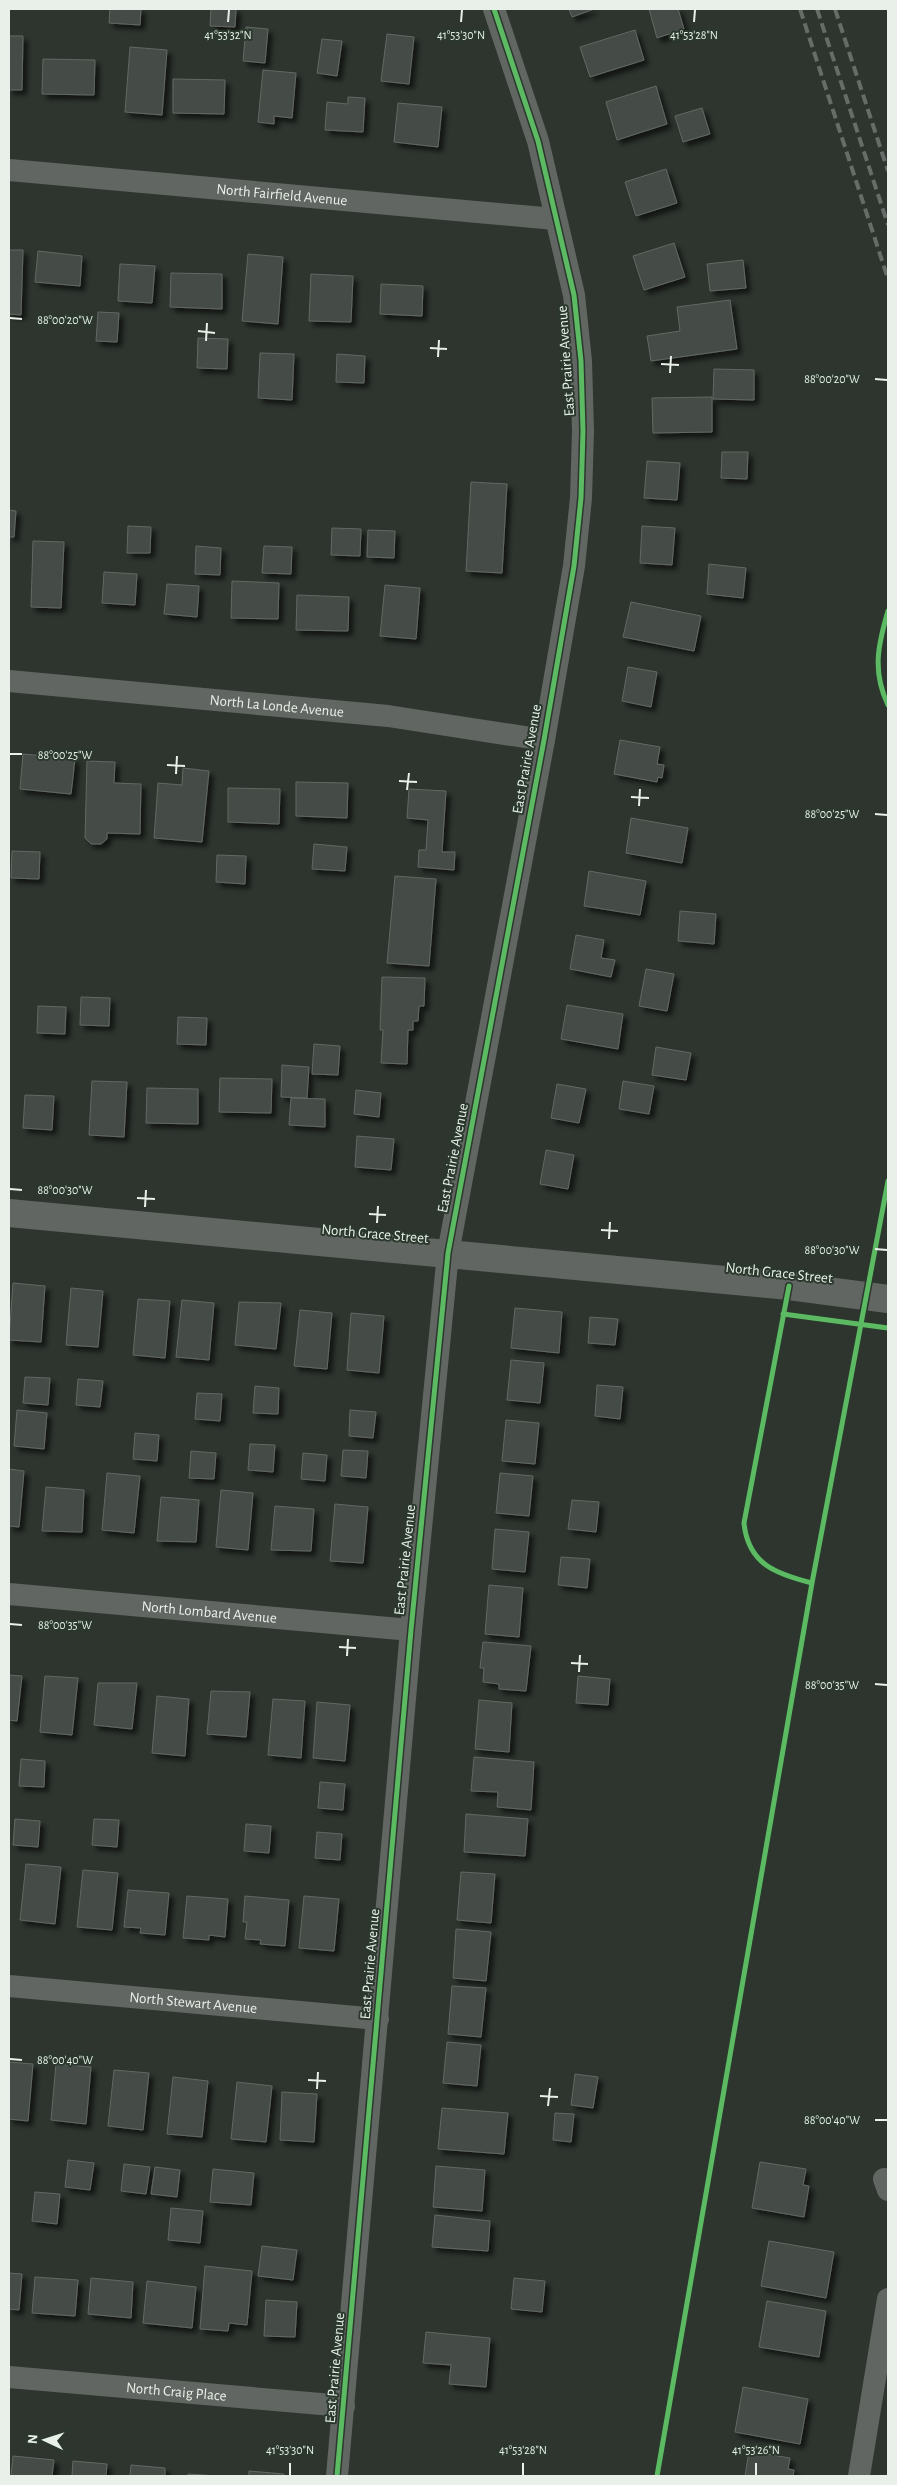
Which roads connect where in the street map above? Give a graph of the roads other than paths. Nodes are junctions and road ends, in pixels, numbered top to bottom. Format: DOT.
graph roads {
  1 [pos="494,9"];
  2 [pos="9,170"];
  3 [pos="555,219"];
  4 [pos="9,681"];
  5 [pos="544,740"];
  6 [pos="9,1213"];
  7 [pos="448,1253"];
  8 [pos="888,1299"];
  9 [pos="9,1594"];
  10 [pos="410,1630"];
  11 [pos="9,1986"];
  12 [pos="378,2019"];
  13 [pos="888,2299"];
  14 [pos="9,2377"];
  15 [pos="344,2406"];
  16 [pos="338,2476"];
  17 [pos="858,2476"];
  1 -- 3 [label="street, East Prairie Avenue"];
  2 -- 3 [label="street, North Fairfield Avenue"];
  3 -- 5 [label="street, East Prairie Avenue"];
  4 -- 5 [label="street, North La Londe Avenue"];
  5 -- 7 [label="street, East Prairie Avenue"];
  6 -- 7 [label="street, North Grace Street"];
  7 -- 8 [label="street, North Grace Street"];
  7 -- 10 [label="street, East Prairie Avenue"];
  9 -- 10 [label="street, North Lombard Avenue"];
  10 -- 12 [label="street, East Prairie Avenue"];
  11 -- 12 [label="street, North Stewart Avenue"];
  12 -- 15 [label="street, East Prairie Avenue"];
  13 -- 17 [label="street"];
  14 -- 15 [label="street, North Craig Place"];
  15 -- 16 [label="street, East Prairie Avenue"];
}
